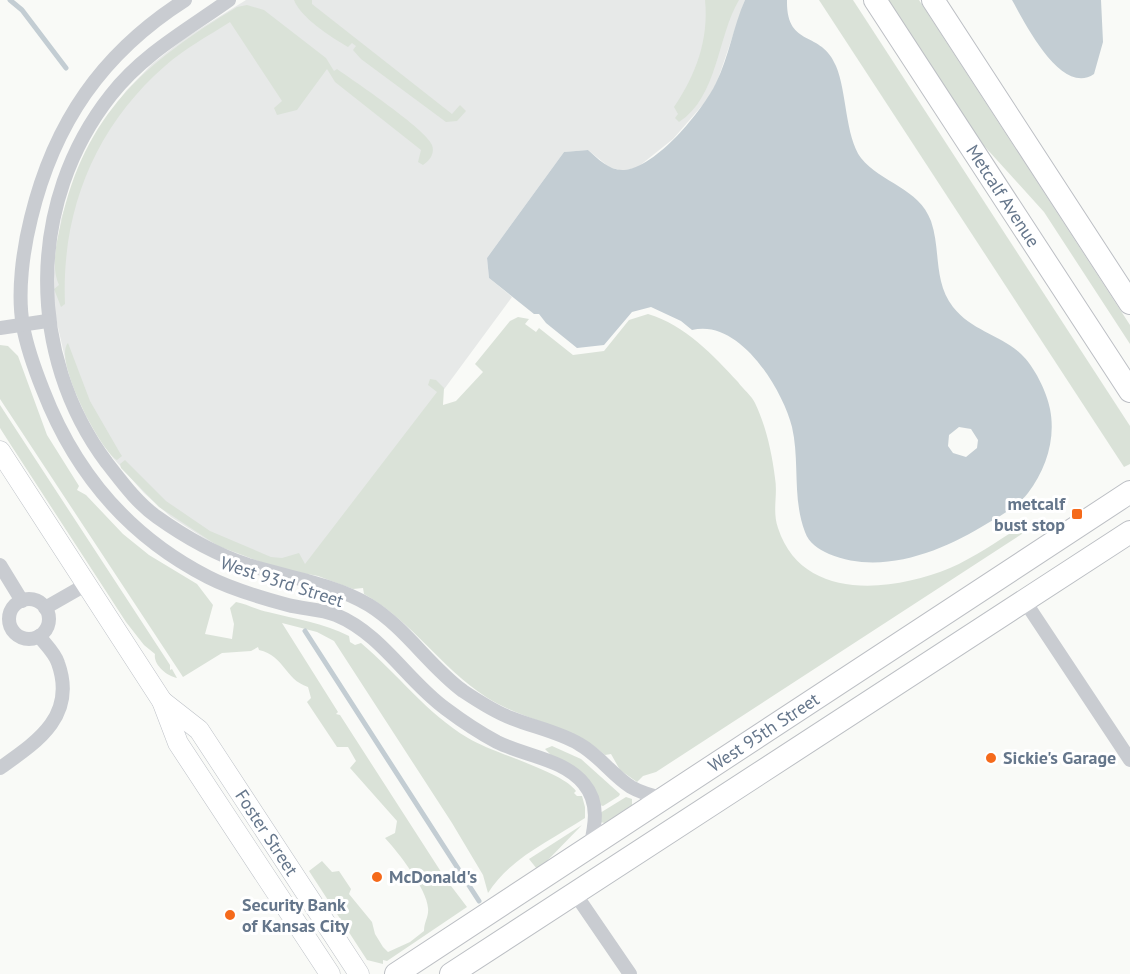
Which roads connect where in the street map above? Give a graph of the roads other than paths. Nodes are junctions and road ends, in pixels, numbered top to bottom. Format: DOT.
graph roads {
  1 [pos="184,0"];
  2 [pos="229,0"];
  3 [pos="875,0"];
  4 [pos="933,0"];
  5 [pos="116,56"];
  6 [pos="132,71"];
  7 [pos="1130,303"];
  8 [pos="47,321"];
  9 [pos="22,325"];
  10 [pos="0,328"];
  11 [pos="1130,391"];
  12 [pos="0,451"];
  13 [pos="1130,492"];
  14 [pos="1130,532"];
  15 [pos="0,565"];
  16 [pos="87,584"];
  17 [pos="1024,600"];
  18 [pos="22,601"];
  19 [pos="45,608"];
  20 [pos="39,636"];
  21 [pos="162,701"];
  22 [pos="523,723"];
  23 [pos="513,748"];
  24 [pos="1130,760"];
  25 [pos="0,768"];
  26 [pos="665,799"];
  27 [pos="590,848"];
  28 [pos="576,895"];
  29 [pos="330,974"];
  30 [pos="359,974"];
  31 [pos="396,974"];
  32 [pos="451,974"];
  33 [pos="630,974"];
  1 -- 5 [label="street, West 93rd Street"];
  2 -- 6 [label="street, West 93rd Street"];
  3 -- 11 [label="main road, Metcalf Avenue"];
  4 -- 7 [label="main road"];
  5 -- 6 [label="street"];
  5 -- 9 [label="street, West 93rd Street"];
  6 -- 8 [label="street, West 93rd Street"];
  8 -- 9 [label="street"];
  8 -- 22 [label="street, West 93rd Street"];
  9 -- 10 [label="street"];
  9 -- 23 [label="street, West 93rd Street"];
  12 -- 16 [label="street, Foster Street"];
  13 -- 26 [label="main road, West 95th Street"];
  14 -- 17 [label="main road, West 95th Street"];
  15 -- 18 [label="street"];
  16 -- 19 [label="street"];
  16 -- 21 [label="street, Foster Street"];
  17 -- 24 [label="street"];
  17 -- 28 [label="main road, West 95th Street"];
  18 -- 19 [label="street"];
  18 -- 20 [label="street"];
  19 -- 20 [label="street"];
  20 -- 25 [label="street"];
  21 -- 29 [label="street, Foster Street"];
  21 -- 30 [label="street, Foster Street"];
  22 -- 23 [label="street"];
  22 -- 26 [label="street, West 93rd Street"];
  23 -- 27 [label="street, West 93rd Street"];
  26 -- 27 [label="main road, West 95th Street"];
  27 -- 31 [label="main road, West 95th Street"];
  28 -- 32 [label="main road, West 95th Street"];
  28 -- 33 [label="street"];
}
